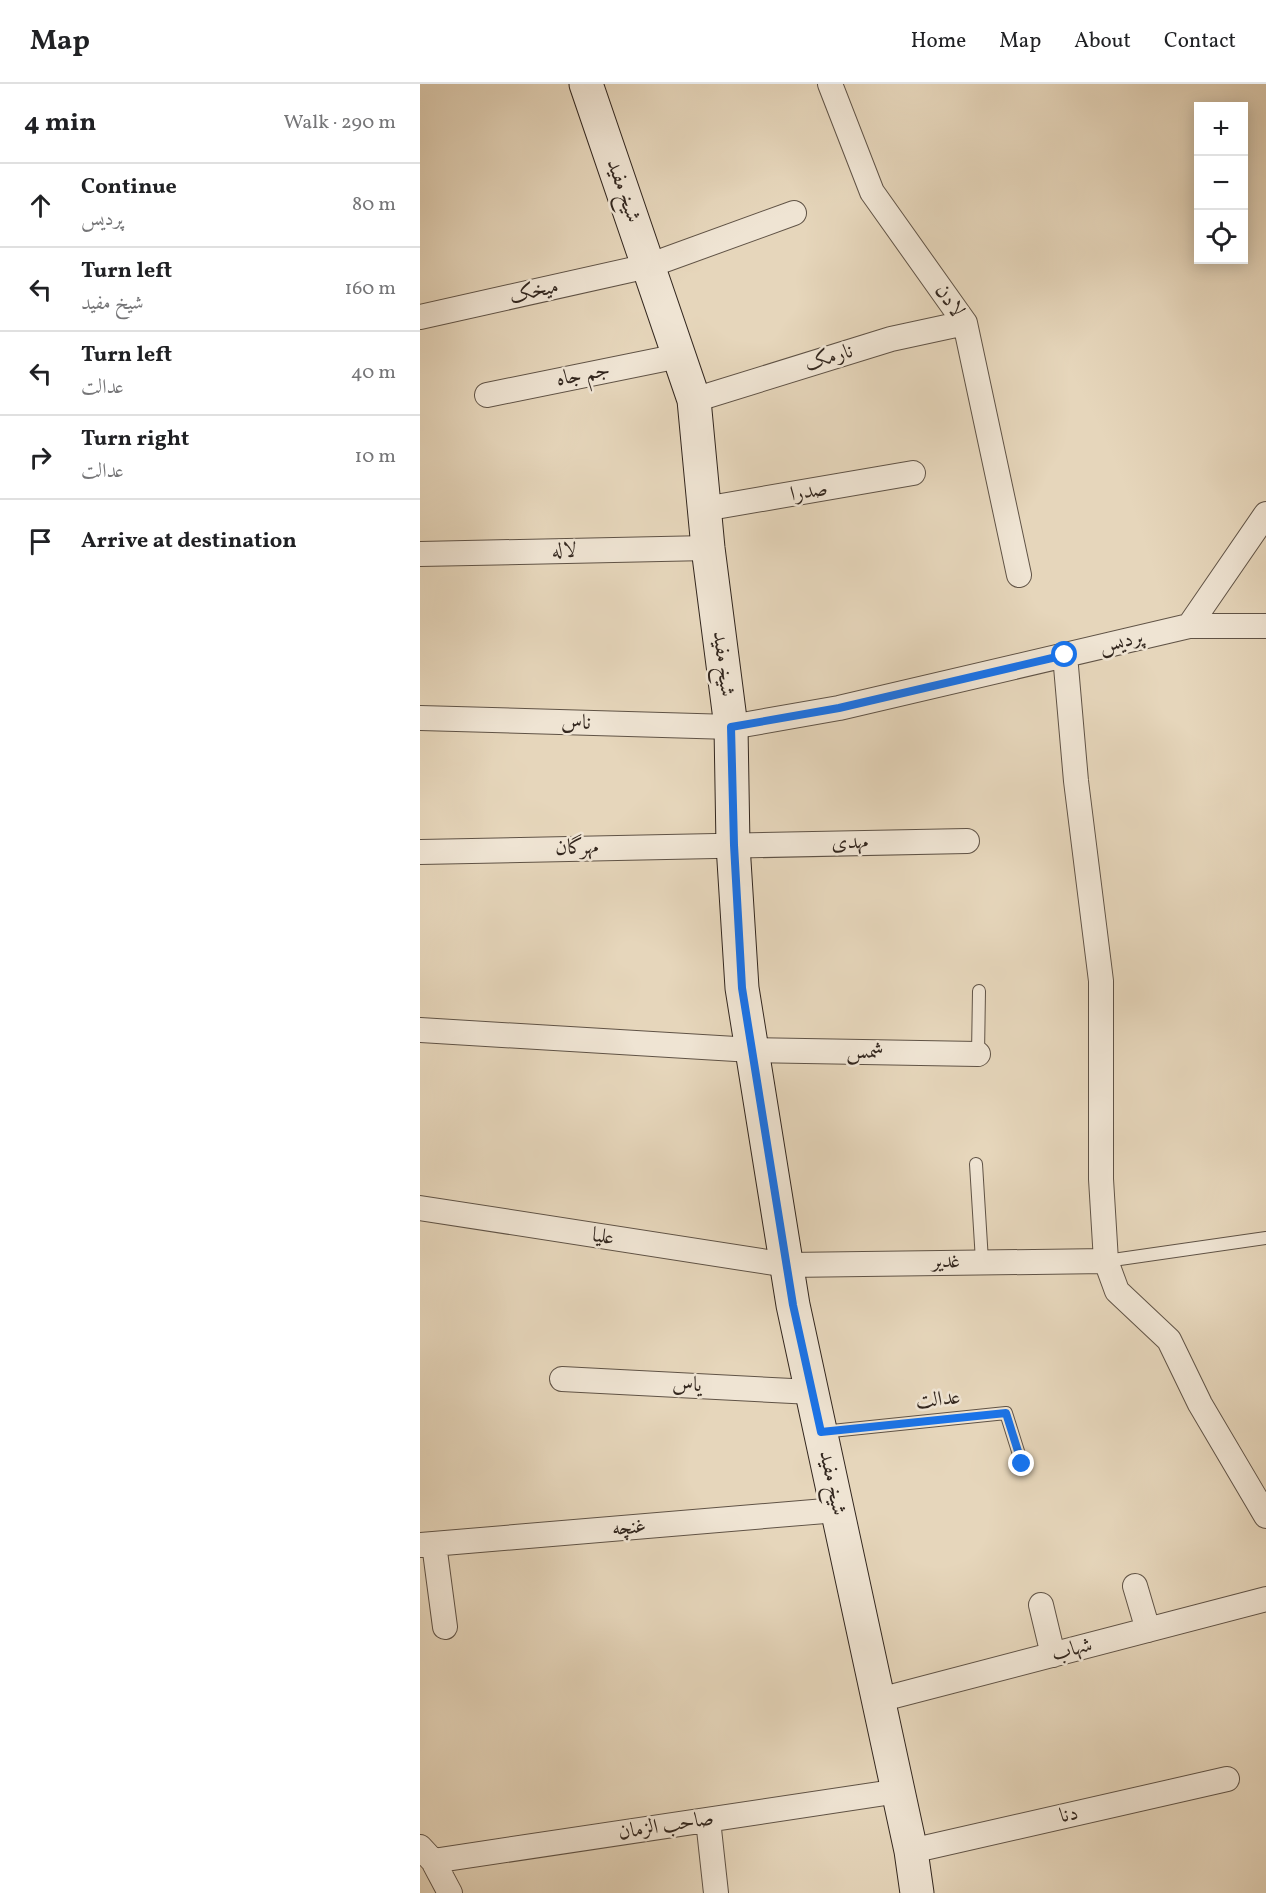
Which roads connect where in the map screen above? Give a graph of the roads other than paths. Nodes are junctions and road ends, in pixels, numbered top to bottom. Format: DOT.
graph roads {
  1 [pos="586,84"];
  2 [pos="830,84"];
  3 [pos="794,213"];
  4 [pos="648,266"];
  5 [pos="420,317"];
  6 [pos="965,323"];
  7 [pos="679,356"];
  8 [pos="487,395"];
  9 [pos="694,400"];
  10 [pos="913,473"];
  11 [pos="704,509"];
  12 [pos="1266,514"];
  13 [pos="708,548"];
  14 [pos="420,554"];
  15 [pos="1019,575"];
  16 [pos="1189,626"];
  17 [pos="1266,626"];
  18 [pos="1065,655"];
  19 [pos="420,718"];
  20 [pos="731,727"];
  21 [pos="967,841"];
  22 [pos="734,845"];
  23 [pos="420,852"];
  24 [pos="979,991"];
  25 [pos="420,1030"];
  26 [pos="752,1050"];
  27 [pos="978,1054"];
  28 [pos="976,1164"];
  29 [pos="420,1208"];
  30 [pos="1266,1238"];
  31 [pos="982,1261"];
  32 [pos="1106,1261"];
  33 [pos="787,1265"];
  34 [pos="562,1379"];
  35 [pos="812,1392"];
  36 [pos="821,1432"];
  37 [pos="1022,1464"];
  38 [pos="837,1510"];
  39 [pos="1266,1516"];
  40 [pos="427,1545"];
  41 [pos="1135,1586"];
  42 [pos="1266,1599"];
  43 [pos="1041,1605"];
  44 [pos="445,1627"];
  45 [pos="1148,1630"];
  46 [pos="1053,1654"];
  47 [pos="879,1700"];
  48 [pos="1227,1779"];
  49 [pos="899,1791"];
  50 [pos="708,1820"];
  51 [pos="912,1851"];
  52 [pos="426,1854"];
  53 [pos="450,1893"];
  54 [pos="716,1893"];
  55 [pos="917,1893"];
  1 -- 4 [label="main road, شیخ مفید"];
  2 -- 6 [label="street, لادن"];
  3 -- 4 [label="street, میخک"];
  4 -- 5 [label="street, میخک"];
  4 -- 7 [label="main road, شیخ مفید"];
  6 -- 9 [label="street, نارمک"];
  6 -- 15 [label="street, لادن"];
  7 -- 8 [label="street, جم جاه"];
  7 -- 9 [label="main road, شیخ مفید"];
  9 -- 11 [label="main road, شیخ مفید"];
  10 -- 11 [label="street, صدرا"];
  11 -- 13 [label="main road, شیخ مفید"];
  12 -- 16 [label="street"];
  13 -- 14 [label="street, لاله"];
  13 -- 20 [label="main road, شیخ مفید"];
  16 -- 17 [label="street, پردیس"];
  16 -- 18 [label="street, پردیس"];
  18 -- 20 [label="street, پردیس"];
  18 -- 32 [label="street"];
  19 -- 20 [label="street, ناس"];
  20 -- 22 [label="main road, شیخ مفید"];
  21 -- 22 [label="street, مهدی"];
  22 -- 23 [label="street, مهرگان"];
  22 -- 26 [label="main road, شیخ مفید"];
  24 -- 27 [label="lane"];
  25 -- 26 [label="street, شمس"];
  26 -- 27 [label="street, شمس"];
  26 -- 33 [label="main road, شیخ مفید"];
  28 -- 31 [label="lane"];
  29 -- 33 [label="street, علیا"];
  30 -- 32 [label="lane"];
  31 -- 32 [label="street, غدیر"];
  31 -- 33 [label="street, غدیر"];
  32 -- 39 [label="street"];
  33 -- 35 [label="main road, شیخ مفید"];
  34 -- 35 [label="street, یاس"];
  35 -- 36 [label="main road, شیخ مفید"];
  36 -- 37 [label="lane, عدالت"];
  36 -- 38 [label="main road, شیخ مفید"];
  38 -- 40 [label="street, غنچه"];
  38 -- 47 [label="main road, شیخ مفید"];
  40 -- 44 [label="street"];
  41 -- 45 [label="street"];
  42 -- 45 [label="street, شهاب"];
  43 -- 46 [label="street"];
  45 -- 46 [label="street, شهاب"];
  46 -- 47 [label="street, شهاب"];
  47 -- 49 [label="main road, شیخ مفید"];
  48 -- 51 [label="street, دنا"];
  49 -- 50 [label="street, صاحب الزمان"];
  49 -- 51 [label="main road, شیخ مفید"];
  50 -- 52 [label="street, صاحب الزمان"];
  50 -- 54 [label="street"];
  51 -- 55 [label="main road, شیخ مفید"];
  52 -- 53 [label="street"];
}
